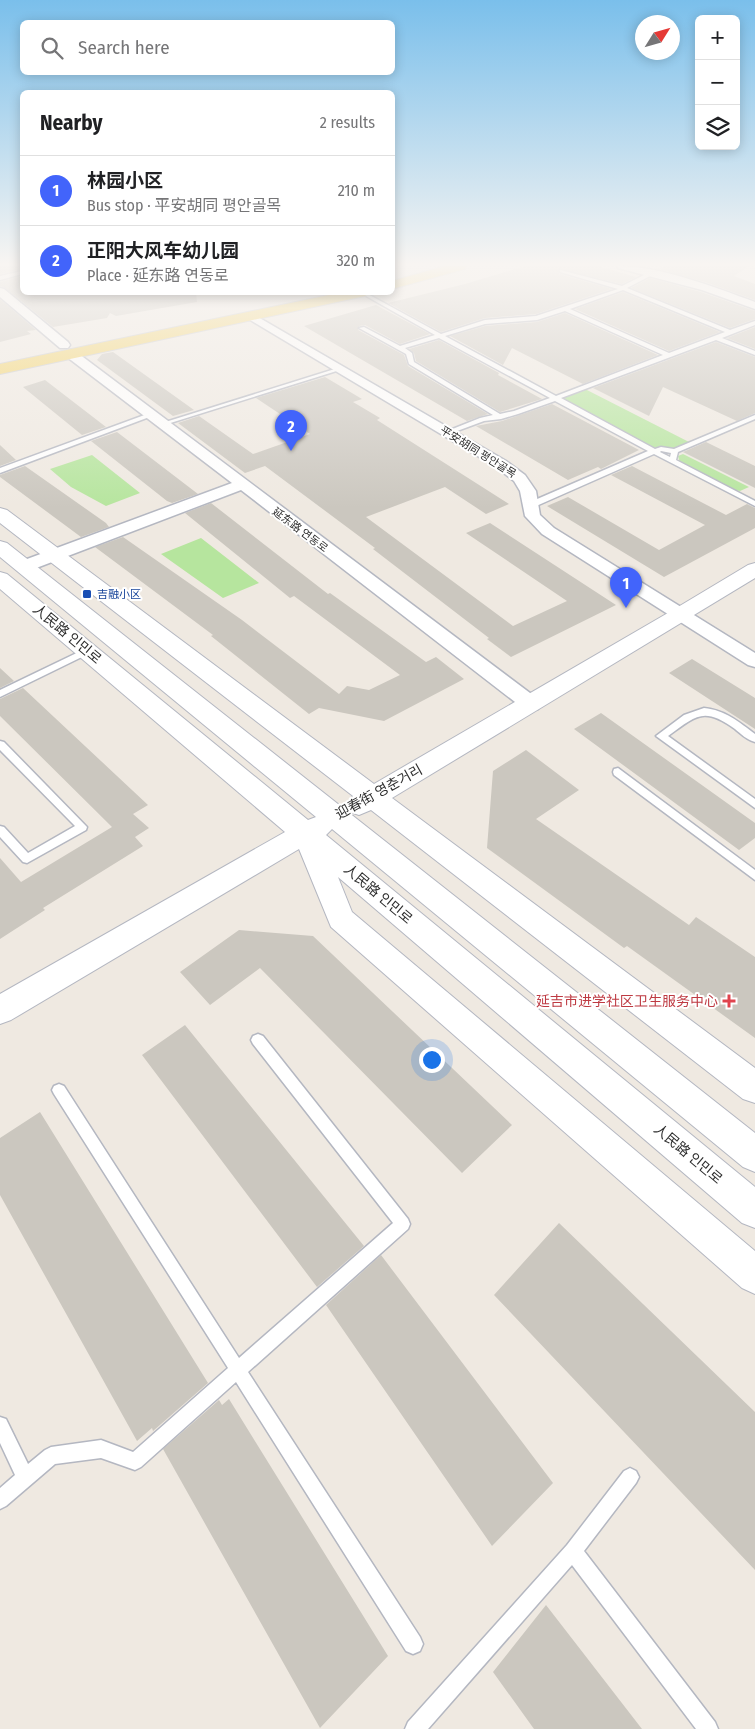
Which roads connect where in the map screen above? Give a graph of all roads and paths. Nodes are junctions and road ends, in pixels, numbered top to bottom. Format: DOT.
graph roads {
  1 [pos="64,347"];
  2 [pos="78,347"];
  3 [pos="80,347"];
  4 [pos="303,347"];
  5 [pos="403,347"];
  6 [pos="459,347"];
  7 [pos="649,347"];
  8 [pos="690,347"];
  9 [pos="739,347"];
  10 [pos="399,348"];
  11 [pos="67,349"];
  12 [pos="755,353"];
  13 [pos="668,355"];
  14 [pos="0,357"];
  15 [pos="0,368"];
  16 [pos="340,369"];
  17 [pos="553,398"];
  18 [pos="501,417"];
  19 [pos="755,417"];
  20 [pos="156,420"];
  21 [pos="447,432"];
  22 [pos="674,451"];
  23 [pos="652,452"];
  24 [pos="672,461"];
  25 [pos="0,470"];
  26 [pos="241,485"];
  27 [pos="531,504"];
  28 [pos="755,504"];
  29 [pos="0,514"];
  30 [pos="0,547"];
  31 [pos="53,555"];
  32 [pos="24,566"];
  33 [pos="755,570"];
  34 [pos="0,578"];
  35 [pos="682,615"];
  36 [pos="87,651"];
  37 [pos="755,661"];
  38 [pos="0,694"];
  39 [pos="530,704"];
  40 [pos="755,739"];
  41 [pos="0,744"];
  42 [pos="618,772"];
  43 [pos="373,798"];
  44 [pos="755,804"];
  45 [pos="336,816"];
  46 [pos="0,830"];
  47 [pos="306,833"];
  48 [pos="755,876"];
  49 [pos="0,1010"];
  50 [pos="258,1040"];
  51 [pos="755,1088"];
  52 [pos="59,1090"];
  53 [pos="755,1155"];
  54 [pos="755,1210"];
  55 [pos="755,1275"];
  56 [pos="238,1370"];
  57 [pos="0,1425"];
  58 [pos="630,1477"];
  59 [pos="26,1478"];
  60 [pos="0,1500"];
  61 [pos="573,1551"];
  62 [pos="413,1644"];
  63 [pos="415,1729"];
  64 [pos="708,1729"];
  1 -- 11 [label="street, 延东路 연동로"];
  2 -- 11 [label="main road"];
  3 -- 11 [label="main road"];
  4 -- 16 [label="street, 平安胡同 평안골목"];
  5 -- 10 [label="lane"];
  6 -- 17 [label="lane"];
  7 -- 13 [label="lane"];
  8 -- 13 [label="lane"];
  9 -- 12 [label="lane"];
  10 -- 18 [label="lane"];
  11 -- 14 [label="main road"];
  11 -- 15 [label="main road"];
  11 -- 20 [label="street, 延东路 연동로"];
  13 -- 17 [label="lane"];
  16 -- 20 [label="lane"];
  16 -- 21 [label="street, 平安胡同 평안골목"];
  17 -- 18 [label="lane"];
  17 -- 23 [label="lane"];
  18 -- 21 [label="lane"];
  19 -- 22 [label="lane"];
  20 -- 25 [label="lane"];
  20 -- 26 [label="street, 延东路 연동로"];
  21 -- 27 [label="street, 平安胡同 평안골목"];
  22 -- 23 [label="lane"];
  22 -- 24 [label="lane"];
  23 -- 24 [label="lane"];
  23 -- 27 [label="lane"];
  24 -- 28 [label="lane"];
  26 -- 31 [label="street"];
  26 -- 39 [label="street, 延东路 연동로"];
  27 -- 35 [label="street, 平安胡同 평안골목"];
  29 -- 31 [label="street"];
  30 -- 32 [label="street, 人民路 인민로"];
  31 -- 32 [label="street"];
  31 -- 43 [label="street"];
  32 -- 45 [label="street, 人民路 인민로"];
  33 -- 35 [label="street, 迎春街 영춘거리"];
  34 -- 36 [label="street, 人民路 인민로"];
  35 -- 37 [label="street, 平安胡同 평안골목"];
  35 -- 39 [label="street, 迎春街 영춘거리"];
  36 -- 38 [label="lane"];
  36 -- 47 [label="street, 人民路 인민로"];
  39 -- 43 [label="street, 迎春街 영춘거리"];
  40 -- 44 [label="lane"];
  41 -- 46 [label="lane"];
  42 -- 48 [label="lane"];
  43 -- 45 [label="street, 迎春街 영춘거리"];
  43 -- 51 [label="street"];
  45 -- 47 [label="street, 迎春街 영춘거리"];
  45 -- 53 [label="street, 人民路 인민로"];
  47 -- 49 [label="street, 迎春街 영춘거리"];
  47 -- 54 [label="street, 人民路 인민로"];
  47 -- 55 [label="street"];
  50 -- 56 [label="lane"];
  52 -- 56 [label="lane"];
  56 -- 59 [label="lane"];
  56 -- 62 [label="lane"];
  57 -- 59 [label="lane"];
  58 -- 61 [label="lane"];
  59 -- 60 [label="lane"];
  61 -- 63 [label="lane"];
  61 -- 64 [label="lane"];
}
